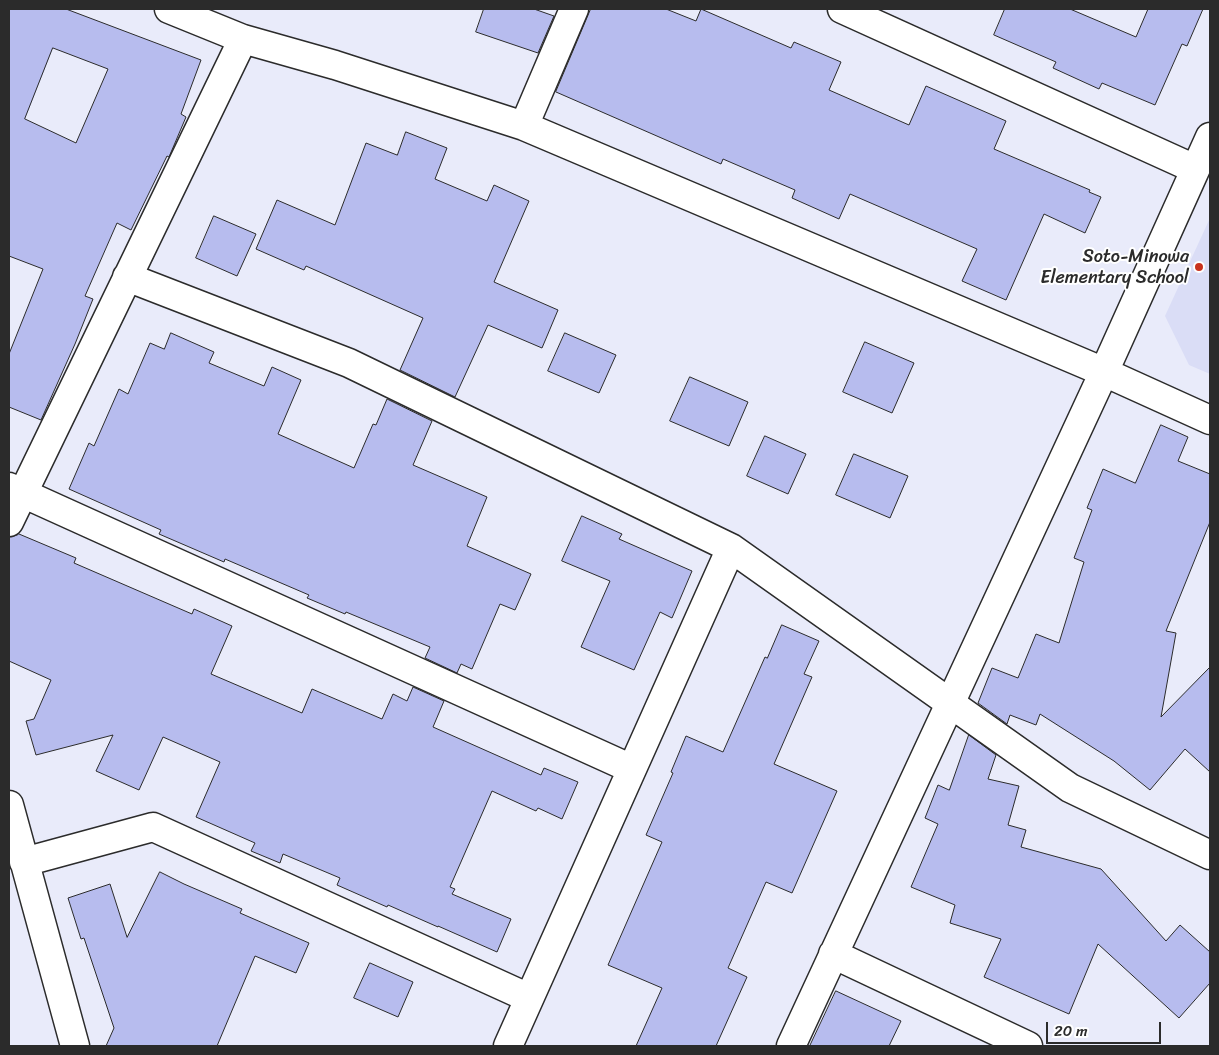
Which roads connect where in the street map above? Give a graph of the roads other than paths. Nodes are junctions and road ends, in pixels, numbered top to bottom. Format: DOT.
graph roads {
  1 [pos="169,9"];
  2 [pos="574,9"];
  3 [pos="842,9"];
  4 [pos="243,38"];
  5 [pos="524,126"];
  6 [pos="1210,137"];
  7 [pos="1195,170"];
  8 [pos="128,277"];
  9 [pos="1104,372"];
  10 [pos="1210,420"];
  11 [pos="16,490"];
  12 [pos="9,522"];
  13 [pos="731,548"];
  14 [pos="950,703"];
  15 [pos="632,770"];
  16 [pos="9,805"];
  17 [pos="1210,856"];
  18 [pos="24,862"];
  19 [pos="833,954"];
  20 [pos="529,998"];
  21 [pos="75,1046"];
  22 [pos="508,1046"];
  23 [pos="791,1046"];
  24 [pos="1028,1046"];
  1 -- 4 [label="street"];
  2 -- 5 [label="street"];
  3 -- 7 [label="street"];
  4 -- 5 [label="street"];
  4 -- 8 [label="street"];
  5 -- 9 [label="street"];
  6 -- 7 [label="street"];
  7 -- 9 [label="street"];
  8 -- 11 [label="street"];
  8 -- 13 [label="street"];
  9 -- 10 [label="street"];
  9 -- 14 [label="street"];
  11 -- 12 [label="street"];
  11 -- 15 [label="street"];
  13 -- 14 [label="street"];
  13 -- 15 [label="street"];
  14 -- 17 [label="street"];
  14 -- 19 [label="street"];
  15 -- 20 [label="street"];
  16 -- 18 [label="street"];
  18 -- 20 [label="street"];
  18 -- 21 [label="street"];
  19 -- 23 [label="street"];
  19 -- 24 [label="street"];
  20 -- 22 [label="street"];
}
